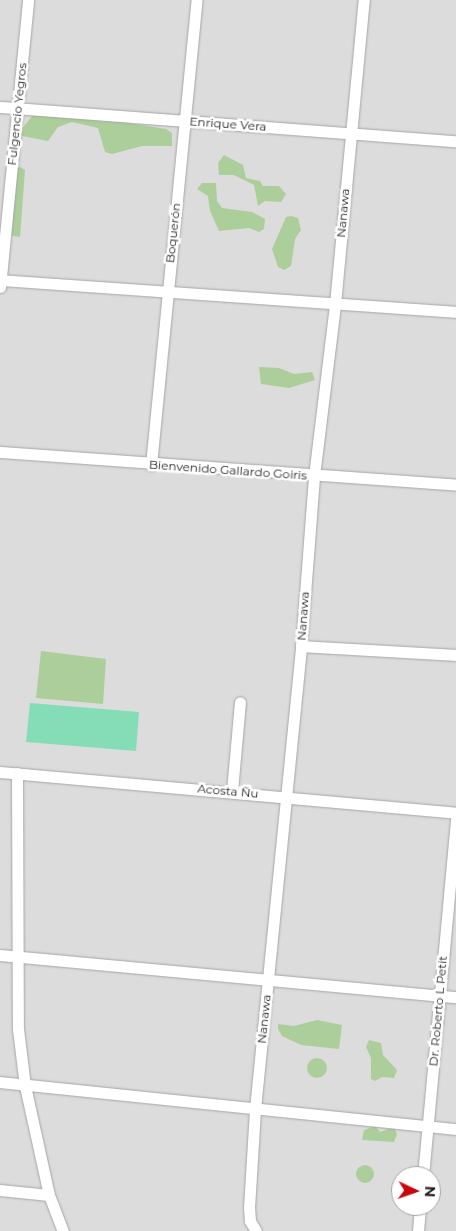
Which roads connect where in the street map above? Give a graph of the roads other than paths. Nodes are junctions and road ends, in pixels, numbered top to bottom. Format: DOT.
graph roads {
  1 [pos="28,0"];
  2 [pos="197,0"];
  3 [pos="364,0"];
  4 [pos="0,107"];
  5 [pos="17,108"];
  6 [pos="185,121"];
  7 [pos="350,134"];
  8 [pos="456,141"];
  9 [pos="0,280"];
  10 [pos="0,288"];
  11 [pos="167,292"];
  12 [pos="335,304"];
  13 [pos="456,312"];
  14 [pos="0,452"];
  15 [pos="151,465"];
  16 [pos="314,476"];
  17 [pos="456,485"];
  18 [pos="301,646"];
  19 [pos="456,655"];
  20 [pos="240,702"];
  21 [pos="0,772"];
  22 [pos="17,773"];
  23 [pos="232,791"];
  24 [pos="287,796"];
  25 [pos="456,815"];
  26 [pos="0,954"];
  27 [pos="16,956"];
  28 [pos="268,977"];
  29 [pos="440,996"];
  30 [pos="456,997"];
  31 [pos="0,1082"];
  32 [pos="25,1086"];
  33 [pos="255,1109"];
  34 [pos="427,1127"];
  35 [pos="456,1129"];
  36 [pos="424,1166"];
  37 [pos="0,1190"];
  38 [pos="49,1195"];
  39 [pos="419,1216"];
  40 [pos="63,1231"];
  41 [pos="256,1231"];
  42 [pos="418,1231"];
  1 -- 5 [label="street, Fulgencio Yegros"];
  2 -- 6 [label="street, Boquerón"];
  3 -- 7 [label="street, Nanawa"];
  4 -- 5 [label="street, Enrique Vera"];
  5 -- 6 [label="street, Enrique Vera"];
  5 -- 9 [label="street, Fulgencio Yegros"];
  6 -- 7 [label="street, Enrique Vera"];
  6 -- 11 [label="street, Boquerón"];
  7 -- 8 [label="street, Enrique Vera"];
  7 -- 12 [label="street, Nanawa"];
  9 -- 10 [label="street, Fulgencio Yegros"];
  9 -- 11 [label="street"];
  11 -- 12 [label="street"];
  11 -- 15 [label="street, Boquerón"];
  12 -- 13 [label="street"];
  12 -- 16 [label="street, Nanawa"];
  14 -- 15 [label="street, Bienvenido Gallardo Goiris"];
  15 -- 16 [label="street, Bienvenido Gallardo Goiris"];
  16 -- 17 [label="street, Bienvenido Gallardo Goiris"];
  16 -- 18 [label="street, Nanawa"];
  18 -- 19 [label="street"];
  18 -- 24 [label="street, Nanawa"];
  20 -- 23 [label="street"];
  21 -- 22 [label="street, Acosta Ñu"];
  22 -- 23 [label="street, Acosta Ñu"];
  22 -- 27 [label="street"];
  23 -- 24 [label="street, Acosta Ñu"];
  24 -- 25 [label="street, Acosta Ñu"];
  24 -- 28 [label="street, Nanawa"];
  25 -- 29 [label="street, Dr. Roberto L Petit"];
  26 -- 27 [label="street"];
  27 -- 28 [label="street"];
  27 -- 32 [label="street"];
  28 -- 29 [label="street"];
  28 -- 33 [label="street, Nanawa"];
  29 -- 30 [label="street"];
  29 -- 34 [label="street, Dr. Roberto L Petit"];
  31 -- 32 [label="street"];
  32 -- 33 [label="street"];
  32 -- 38 [label="street"];
  33 -- 34 [label="street"];
  33 -- 41 [label="street, Nanawa"];
  34 -- 35 [label="street"];
  34 -- 36 [label="street, Dr. Roberto L Petit"];
  37 -- 38 [label="street"];
  38 -- 40 [label="street"];
  39 -- 42 [label="street"];
}
